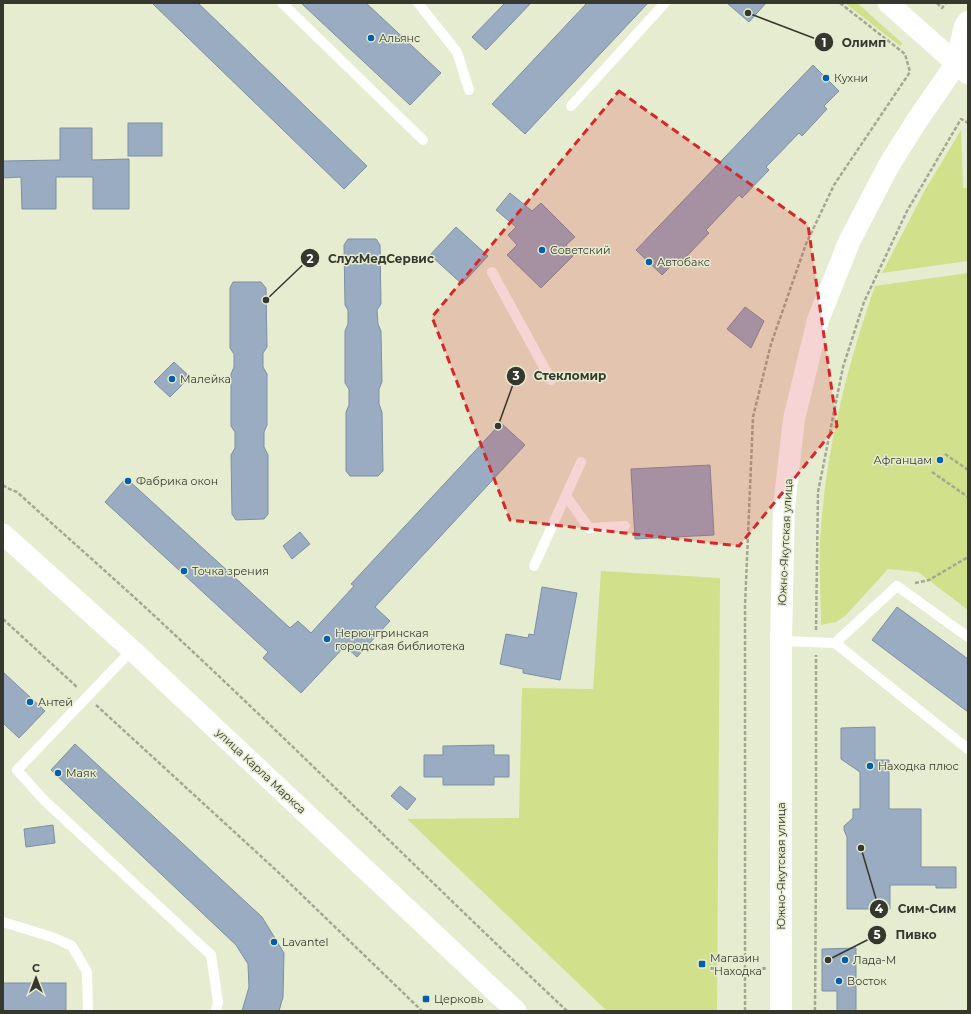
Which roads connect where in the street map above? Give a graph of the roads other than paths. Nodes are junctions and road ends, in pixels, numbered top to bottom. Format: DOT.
graph roads {
  1 [pos="282,3"];
  2 [pos="418,3"];
  3 [pos="665,3"];
  4 [pos="888,3"];
  5 [pos="968,22"];
  6 [pos="964,65"];
  7 [pos="470,90"];
  8 [pos="571,106"];
  9 [pos="423,140"];
  10 [pos="492,272"];
  11 [pos="551,380"];
  12 [pos="582,462"];
  13 [pos="566,496"];
  14 [pos="625,526"];
  15 [pos="3,534"];
  16 [pos="534,566"];
  17 [pos="968,637"];
  18 [pos="781,641"];
  19 [pos="835,643"];
  20 [pos="132,650"];
  21 [pos="968,749"];
  22 [pos="3,922"];
  23 [pos="88,1011"];
  24 [pos="216,1011"];
  25 [pos="516,1011"];
  26 [pos="781,1011"];
  1 -- 9 [label="lane"];
  2 -- 7 [label="lane"];
  3 -- 8 [label="lane"];
  4 -- 6 [label="street"];
  5 -- 6 [label="street, Южно-Якутская улица"];
  6 -- 18 [label="street, Южно-Якутская улица"];
  10 -- 11 [label="lane"];
  12 -- 13 [label="lane"];
  13 -- 14 [label="lane"];
  13 -- 16 [label="lane"];
  15 -- 20 [label="street, улица Карла Маркса"];
  17 -- 19 [label="lane"];
  18 -- 19 [label="lane"];
  18 -- 26 [label="street, Южно-Якутская улица"];
  19 -- 21 [label="lane"];
  20 -- 24 [label="lane"];
  20 -- 25 [label="street, улица Карла Маркса"];
  22 -- 23 [label="lane"];
}
